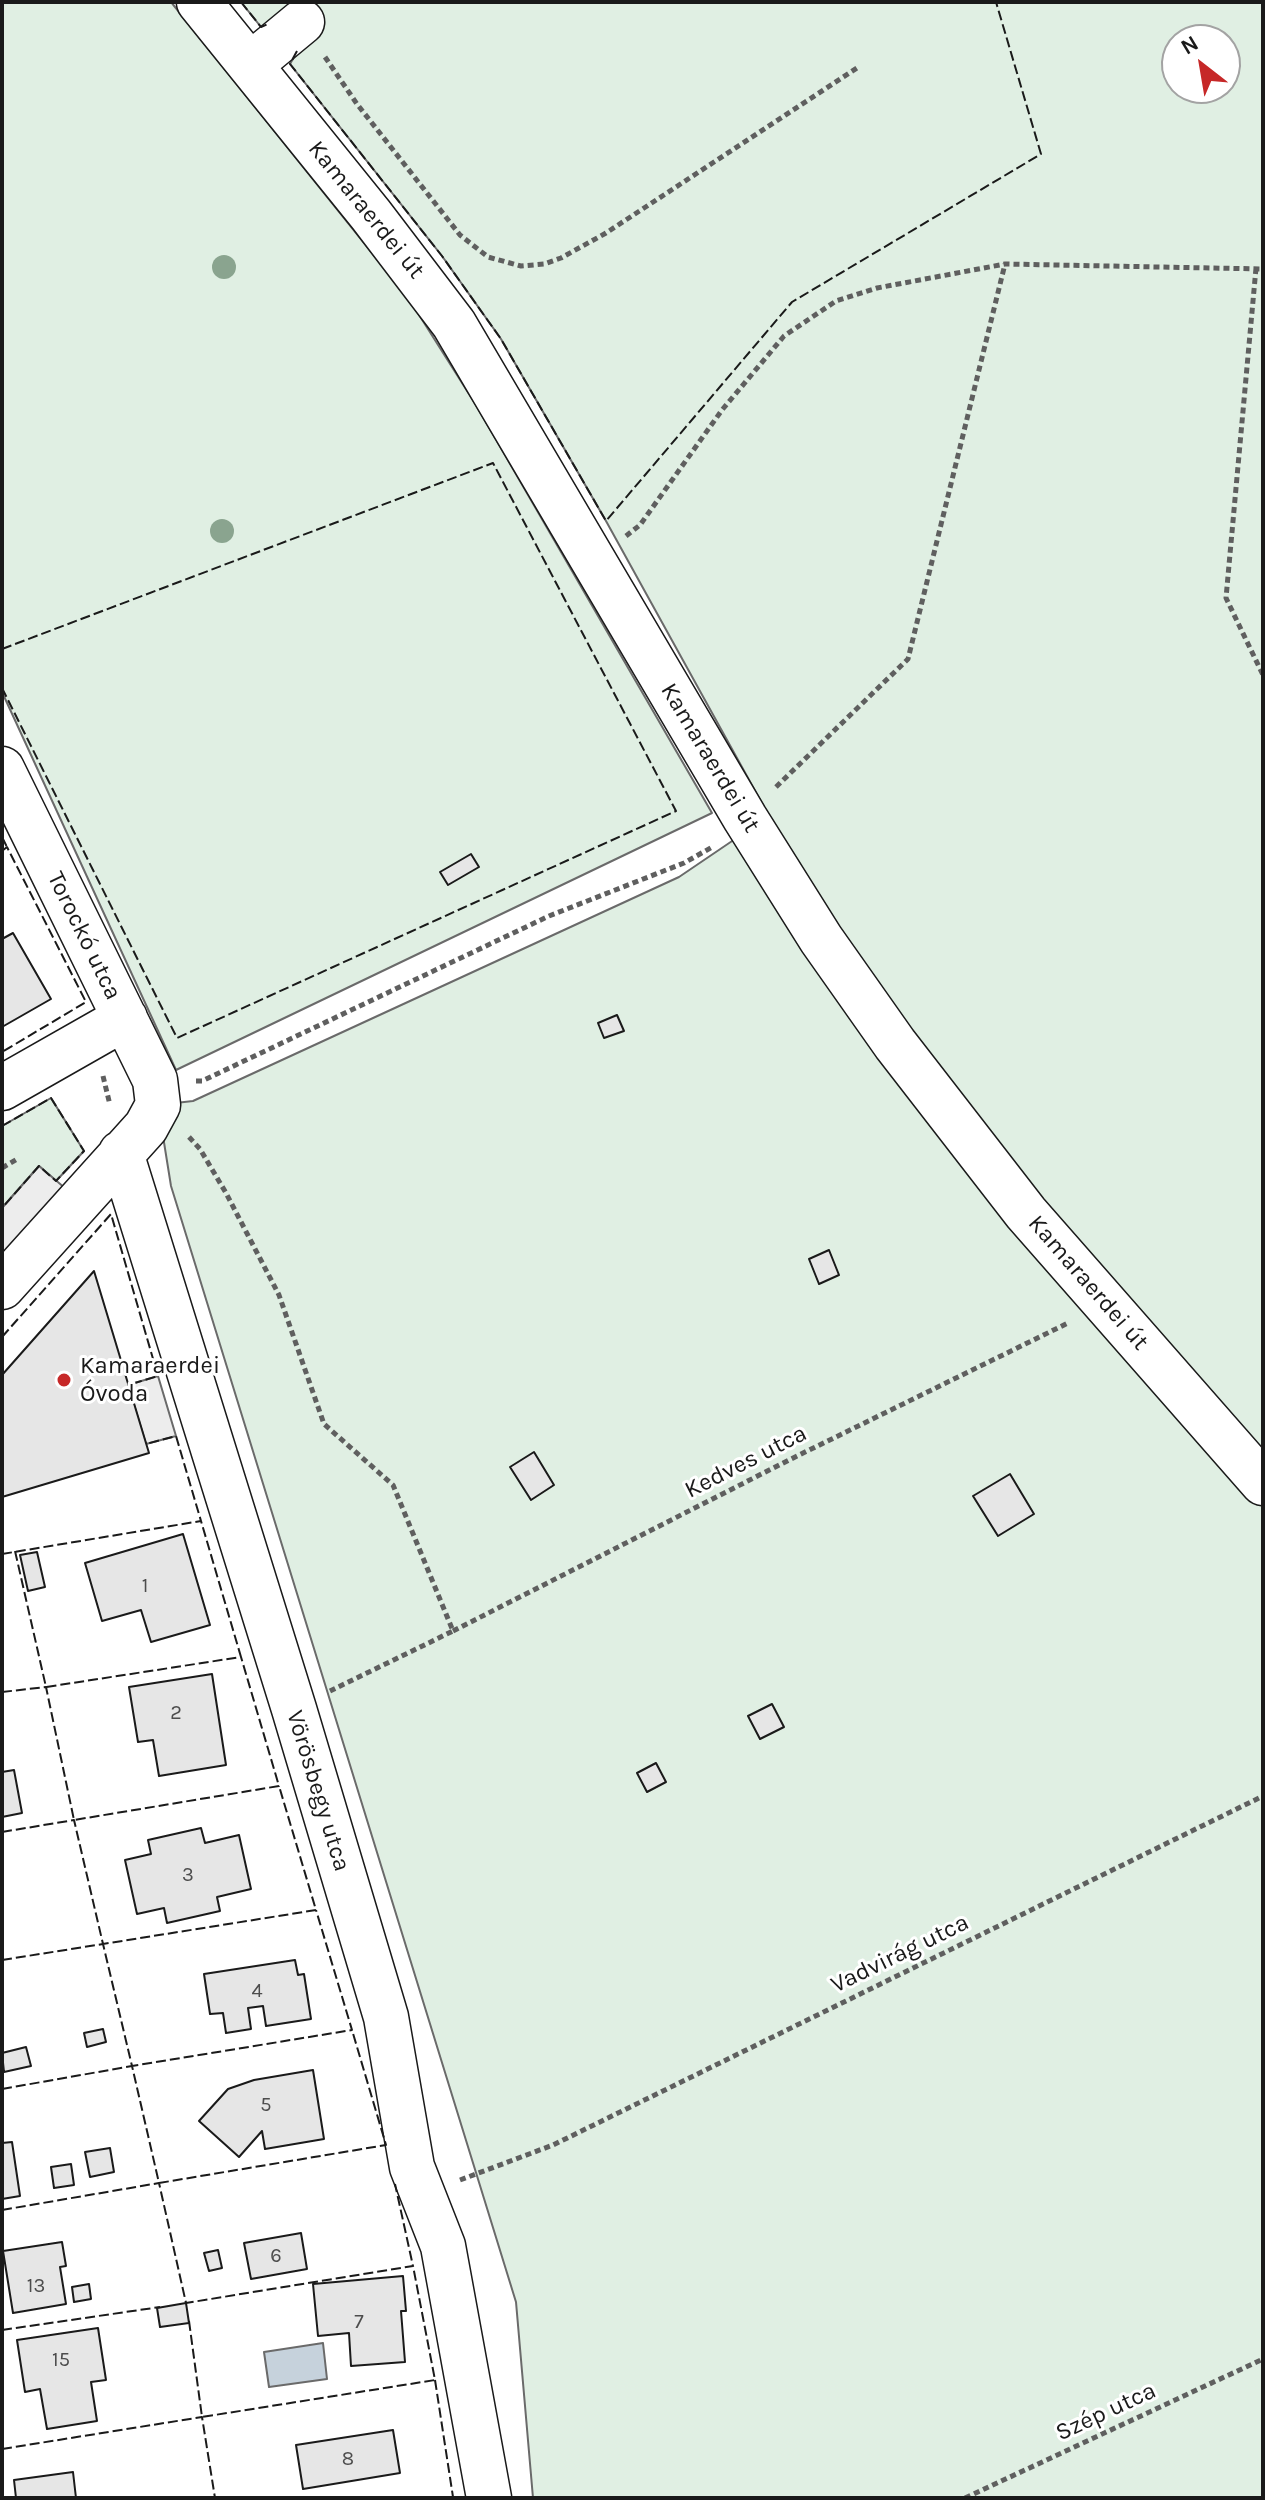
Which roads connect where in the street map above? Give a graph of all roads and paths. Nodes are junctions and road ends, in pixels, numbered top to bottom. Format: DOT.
graph roads {
  1 [pos="199,2"];
  2 [pos="302,22"];
  3 [pos="250,65"];
  4 [pos="860,66"];
  5 [pos="1005,264"];
  6 [pos="1260,268"];
  7 [pos="594,561"];
  8 [pos="1263,675"];
  9 [pos="2,769"];
  10 [pos="745,818"];
  11 [pos="684,863"];
  12 [pos="109,1028"];
  13 [pos="2,1088"];
  14 [pos="156,1092"];
  15 [pos="121,1153"];
  16 [pos="19,1158"];
  17 [pos="2,1168"];
  18 [pos="2,1287"];
  19 [pos="1056,1329"];
  20 [pos="1263,1483"];
  21 [pos="453,1631"];
  22 [pos="294,1709"];
  23 [pos="1263,1796"];
  24 [pos="421,2194"];
  25 [pos="1263,2359"];
  26 [pos="489,2498"];
  27 [pos="965,2498"];
  1 -- 3 [label="street, Kamaraerdei út"];
  2 -- 3 [label="street"];
  2 -- 4 [label="path"];
  3 -- 7 [label="street, Kamaraerdei út"];
  5 -- 6 [label="path"];
  5 -- 7 [label="path"];
  5 -- 10 [label="path"];
  6 -- 8 [label="path"];
  7 -- 10 [label="street, Kamaraerdei út"];
  9 -- 12 [label="street, Torockó utca"];
  10 -- 20 [label="street, Kamaraerdei út"];
  11 -- 14 [label="path"];
  12 -- 13 [label="street"];
  12 -- 14 [label="street, Torockó utca"];
  12 -- 15 [label="path"];
  14 -- 15 [label="street"];
  14 -- 21 [label="path"];
  15 -- 18 [label="street"];
  15 -- 22 [label="street, Vörösbegy utca"];
  16 -- 17 [label="path"];
  19 -- 21 [label="path, Kedves utca"];
  21 -- 22 [label="path, Kedves utca"];
  22 -- 24 [label="street, Vörösbegy utca"];
  23 -- 24 [label="path, Vadvirág utca"];
  24 -- 26 [label="street, Vörösbegy utca"];
  25 -- 27 [label="path, Szép utca"];
}
